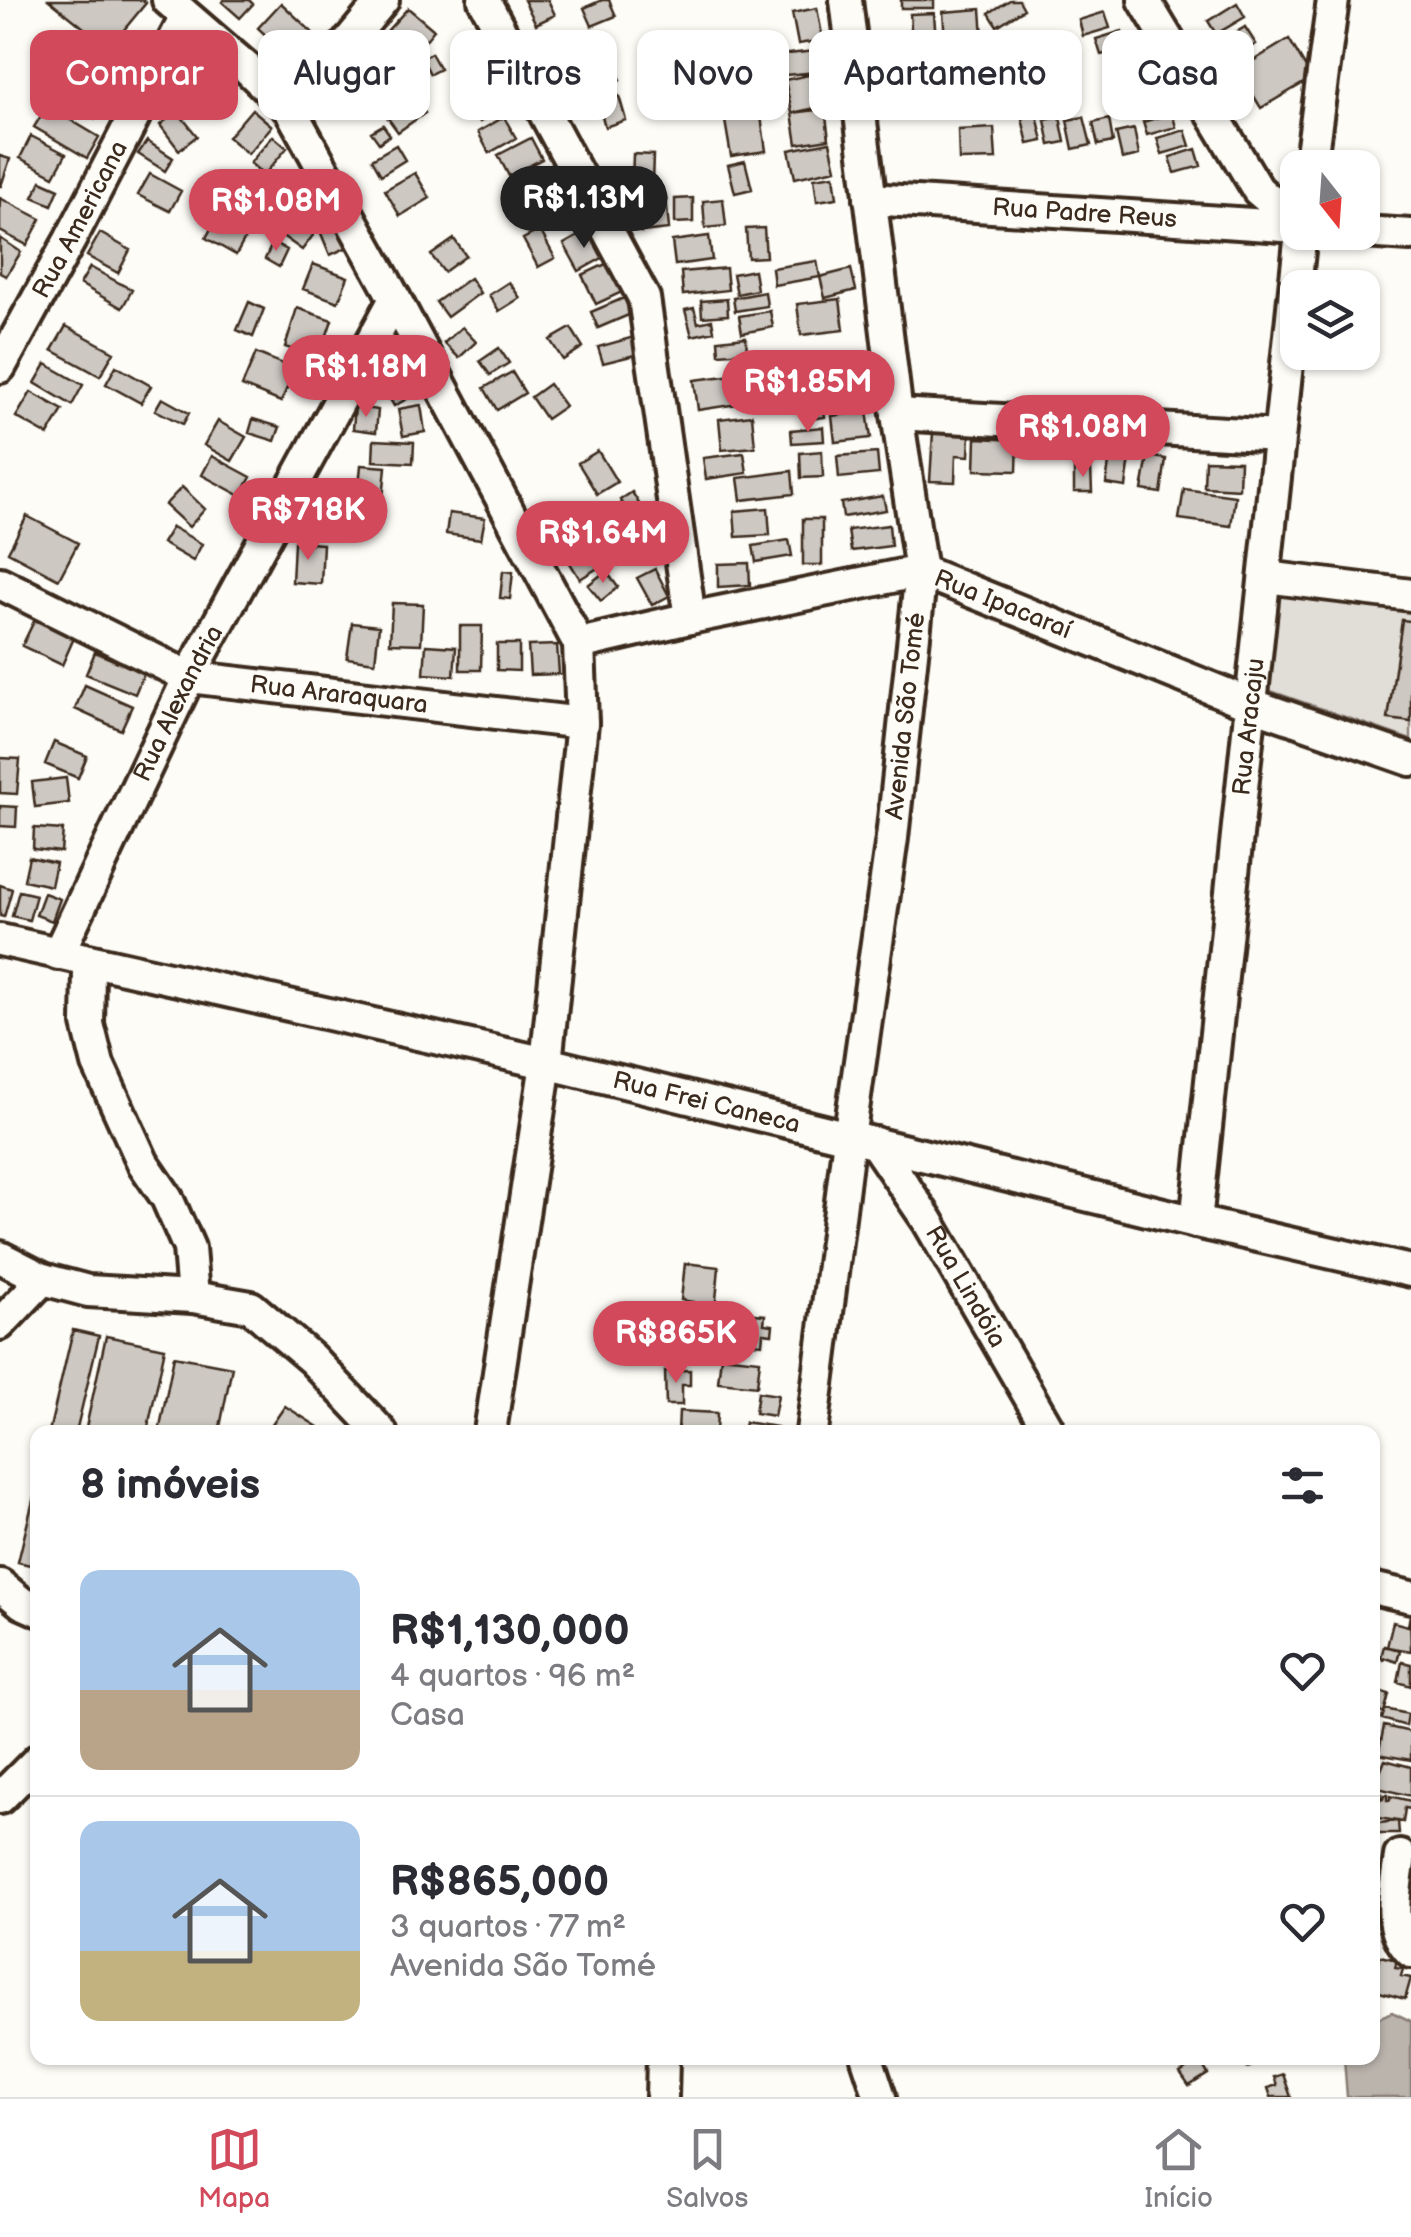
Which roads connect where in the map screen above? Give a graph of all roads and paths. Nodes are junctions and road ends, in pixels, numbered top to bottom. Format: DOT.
graph roads {
  1 [pos="383,0"];
  2 [pos="484,0"];
  3 [pos="846,0"];
  4 [pos="1144,0"];
  5 [pos="1333,0"];
  6 [pos="177,8"];
  7 [pos="358,30"];
  8 [pos="258,78"];
  9 [pos="296,120"];
  10 [pos="1312,150"];
  11 [pos="870,198"];
  12 [pos="1280,210"];
  13 [pos="1280,227"];
  14 [pos="1380,233"];
  15 [pos="1411,235"];
  16 [pos="1297,250"];
  17 [pos="395,298"];
  18 [pos="0,367"];
  19 [pos="897,414"];
  20 [pos="1279,436"];
  21 [pos="921,571"];
  22 [pos="1266,578"];
  23 [pos="0,583"];
  24 [pos="1411,595"];
  25 [pos="690,618"];
  26 [pos="579,644"];
  27 [pos="189,677"];
  28 [pos="1253,705"];
  29 [pos="582,723"];
  30 [pos="1411,760"];
  31 [pos="0,940"];
  32 [pos="58,954"];
  33 [pos="92,962"];
  34 [pos="546,1063"];
  35 [pos="862,1140"];
  36 [pos="1196,1222"];
  37 [pos="0,1257"];
  38 [pos="1411,1271"];
  39 [pos="43,1279"];
  40 [pos="193,1297"];
  41 [pos="0,1324"];
  42 [pos="374,1425"];
  43 [pos="491,1425"];
  44 [pos="813,1425"];
  45 [pos="1046,1425"];
  46 [pos="0,1585"];
  47 [pos="1380,1590"];
  48 [pos="1411,1597"];
  49 [pos="30,1606"];
  50 [pos="30,1768"];
  51 [pos="0,1798"];
  52 [pos="1394,1856"];
  53 [pos="1411,1952"];
  54 [pos="663,2065"];
  55 [pos="869,2065"];
  56 [pos="662,2097"];
  57 [pos="880,2097"];
  1 -- 7 [label="street"];
  2 -- 25 [label="street"];
  3 -- 11 [label="street, Avenida São Tomé"];
  4 -- 12 [label="street"];
  5 -- 10 [label="street"];
  6 -- 8 [label="street"];
  6 -- 18 [label="street, Rua Americana"];
  9 -- 17 [label="street"];
  11 -- 13 [label="street, Rua Padre Reus"];
  11 -- 19 [label="street, Avenida São Tomé"];
  14 -- 15 [label="street"];
  16 -- 20 [label="street, Rua Aracaju"];
  17 -- 26 [label="street"];
  17 -- 27 [label="street, Rua Alexandria"];
  19 -- 20 [label="street"];
  19 -- 21 [label="street, Avenida São Tomé"];
  20 -- 22 [label="street, Rua Aracaju"];
  21 -- 25 [label="street, Rua Ipacaraí"];
  21 -- 28 [label="street, Rua Ipacaraí"];
  21 -- 35 [label="street, Avenida São Tomé"];
  22 -- 24 [label="street"];
  22 -- 28 [label="street, Rua Aracaju"];
  23 -- 27 [label="street, Rua Araraquara"];
  25 -- 26 [label="street, Rua Ipacaraí"];
  26 -- 29 [label="street"];
  27 -- 29 [label="street, Rua Araraquara"];
  27 -- 32 [label="street, Rua Alexandria"];
  28 -- 30 [label="street, Rua Ipacaraí"];
  28 -- 36 [label="street, Rua Aracaju"];
  29 -- 34 [label="street"];
  31 -- 32 [label="street, Rua Frei Caneca"];
  32 -- 33 [label="street, Rua Frei Caneca"];
  33 -- 34 [label="street, Rua Frei Caneca"];
  33 -- 40 [label="street"];
  34 -- 35 [label="street, Rua Frei Caneca"];
  34 -- 43 [label="street"];
  35 -- 36 [label="street, Rua Frei Caneca"];
  35 -- 44 [label="street, Avenida São Tomé"];
  35 -- 45 [label="street, Rua Lindóia"];
  36 -- 38 [label="street, Rua Frei Caneca"];
  37 -- 39 [label="street"];
  39 -- 40 [label="street"];
  39 -- 41 [label="street"];
  40 -- 42 [label="street"];
  46 -- 49 [label="street"];
  47 -- 48 [label="street"];
  50 -- 51 [label="street"];
  52 -- 53 [label="street"];
  54 -- 56 [label="street"];
  55 -- 57 [label="street"];
}
